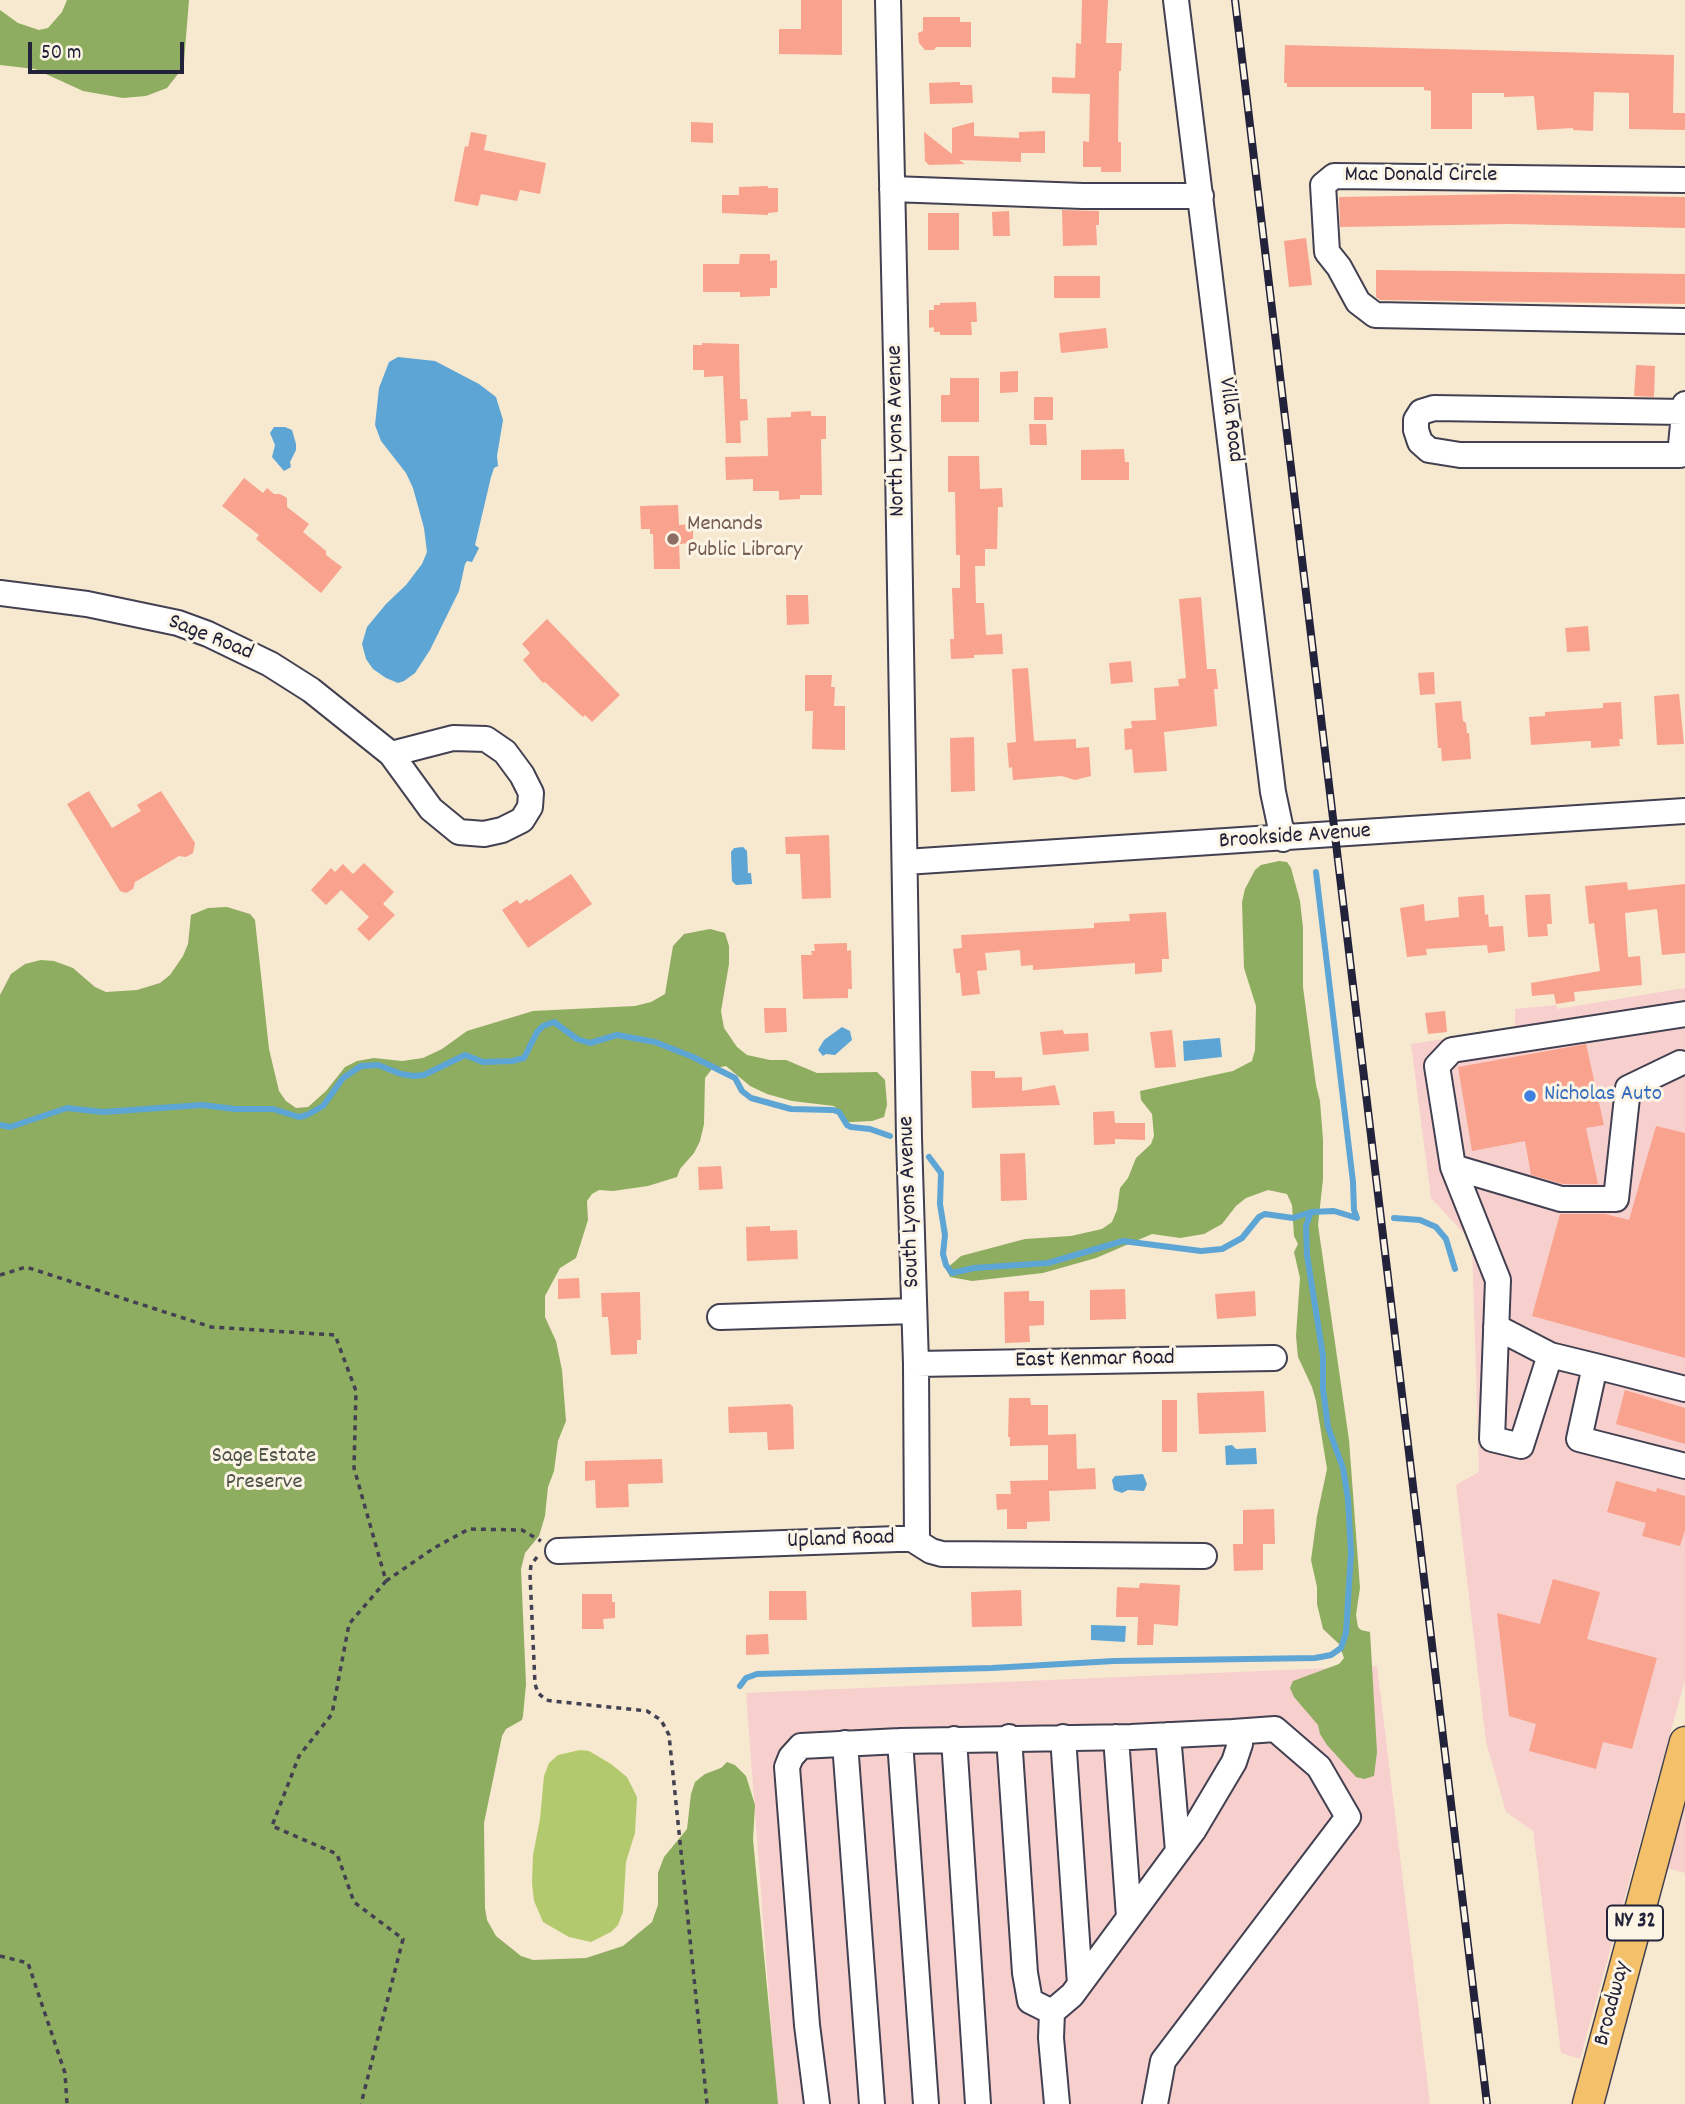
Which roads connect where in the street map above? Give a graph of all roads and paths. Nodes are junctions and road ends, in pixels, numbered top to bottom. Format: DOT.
graph roads {
  1 [pos="888,0"];
  2 [pos="1177,0"];
  3 [pos="1685,180"];
  4 [pos="892,189"];
  5 [pos="1201,196"];
  6 [pos="1685,321"];
  7 [pos="1684,408"];
  8 [pos="0,593"];
  9 [pos="391,754"];
  10 [pos="1685,811"];
  11 [pos="1283,839"];
  12 [pos="905,862"];
  13 [pos="1685,1014"];
  14 [pos="1683,1057"];
  15 [pos="1453,1167"];
  16 [pos="0,1275"];
  17 [pos="914,1311"];
  18 [pos="720,1317"];
  19 [pos="1496,1327"];
  20 [pos="1550,1354"];
  21 [pos="1274,1358"];
  22 [pos="916,1364"];
  23 [pos="1595,1366"];
  24 [pos="1685,1389"];
  25 [pos="1685,1466"];
  26 [pos="917,1541"];
  27 [pos="558,1551"];
  28 [pos="1204,1556"];
  29 [pos="386,1581"];
  30 [pos="1233,1732"];
  31 [pos="1168,1735"];
  32 [pos="1009,1737"];
  33 [pos="1063,1737"];
  34 [pos="1116,1737"];
  35 [pos="954,1739"];
  36 [pos="900,1741"];
  37 [pos="1685,1742"];
  38 [pos="845,1743"];
  39 [pos="1178,1851"];
  40 [pos="1129,1917"];
  41 [pos="0,1956"];
  42 [pos="1080,1984"];
  43 [pos="1052,2012"];
  44 [pos="67,2104"];
  45 [pos="361,2104"];
  46 [pos="707,2104"];
  47 [pos="817,2104"];
  48 [pos="872,2104"];
  49 [pos="926,2104"];
  50 [pos="978,2104"];
  51 [pos="1057,2104"];
  52 [pos="1155,2104"];
  53 [pos="1588,2104"];
  1 -- 4 [label="street, North Lyons Avenue"];
  2 -- 5 [label="street, Villa Road"];
  3 -- 6 [label="street, Mac Donald Circle"];
  4 -- 5 [label="street"];
  4 -- 12 [label="street, North Lyons Avenue"];
  5 -- 11 [label="street, Villa Road"];
  7 -- 7 [label="street"];
  8 -- 9 [label="street, Sage Road"];
  9 -- 9 [label="street, Sage Road"];
  10 -- 11 [label="street, Brookside Avenue"];
  11 -- 12 [label="street, Brookside Avenue"];
  12 -- 17 [label="street, South Lyons Avenue"];
  13 -- 15 [label="street"];
  14 -- 15 [label="street"];
  15 -- 19 [label="street"];
  16 -- 29 [label="path"];
  17 -- 18 [label="street"];
  17 -- 22 [label="street, South Lyons Avenue"];
  19 -- 20 [label="street"];
  19 -- 20 [label="street"];
  20 -- 23 [label="street"];
  21 -- 22 [label="street, East Kenmar Road"];
  22 -- 26 [label="street, South Lyons Avenue"];
  23 -- 24 [label="street"];
  23 -- 25 [label="street"];
  26 -- 27 [label="street, Upland Road"];
  26 -- 28 [label="street, Upland Road"];
  27 -- 29 [label="path"];
  27 -- 46 [label="path"];
  29 -- 45 [label="path"];
  30 -- 31 [label="street"];
  30 -- 39 [label="street"];
  30 -- 52 [label="street"];
  31 -- 34 [label="street"];
  31 -- 39 [label="street"];
  32 -- 33 [label="street"];
  32 -- 35 [label="street"];
  32 -- 43 [label="street"];
  33 -- 34 [label="street"];
  33 -- 42 [label="street"];
  34 -- 40 [label="street"];
  35 -- 36 [label="street"];
  35 -- 50 [label="street"];
  36 -- 38 [label="street"];
  36 -- 49 [label="street"];
  37 -- 53 [label="main road, Broadway / NY 32"];
  38 -- 47 [label="street"];
  38 -- 48 [label="street"];
  39 -- 40 [label="street"];
  40 -- 42 [label="street"];
  41 -- 44 [label="path"];
  42 -- 43 [label="street"];
  43 -- 51 [label="street"];
}
